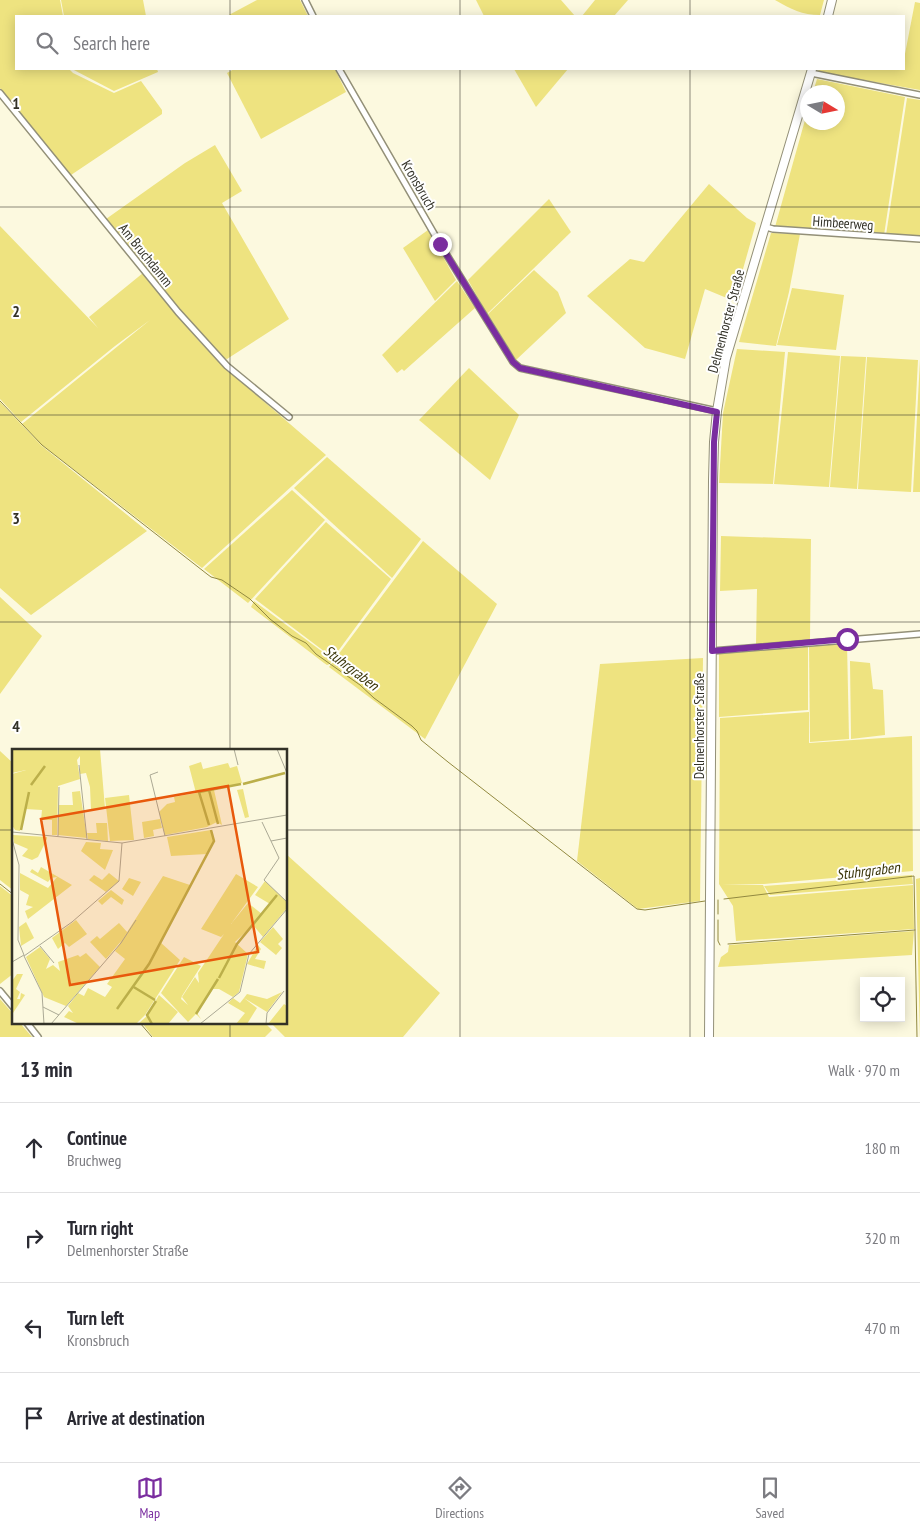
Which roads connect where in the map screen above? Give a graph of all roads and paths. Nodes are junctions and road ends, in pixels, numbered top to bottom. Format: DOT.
graph roads {
  1 [pos="305,0"];
  2 [pos="832,0"];
  3 [pos="312,15"];
  4 [pos="828,15"];
  5 [pos="340,70"];
  6 [pos="812,71"];
  7 [pos="0,93"];
  8 [pos="920,96"];
  9 [pos="766,227"];
  10 [pos="920,239"];
  11 [pos="717,412"];
  12 [pos="289,417"];
  13 [pos="920,634"];
  14 [pos="712,651"];
  15 [pos="0,991"];
  16 [pos="12,1006"];
  17 [pos="28,1024"];
  18 [pos="38,1037"];
  19 [pos="709,1037"];
  1 -- 3 [label="street"];
  2 -- 4 [label="main road"];
  5 -- 11 [label="street, Kronsbruch"];
  6 -- 8 [label="street"];
  6 -- 9 [label="main road, Delmenhorster Straße"];
  7 -- 12 [label="street, Am Bruchdamm"];
  9 -- 10 [label="street, Himbeerweg"];
  9 -- 11 [label="main road, Delmenhorster Straße"];
  11 -- 14 [label="main road, Delmenhorster Straße"];
  13 -- 14 [label="street"];
  14 -- 19 [label="main road, Delmenhorster Straße"];
  15 -- 16 [label="street"];
  17 -- 18 [label="street"];
}
